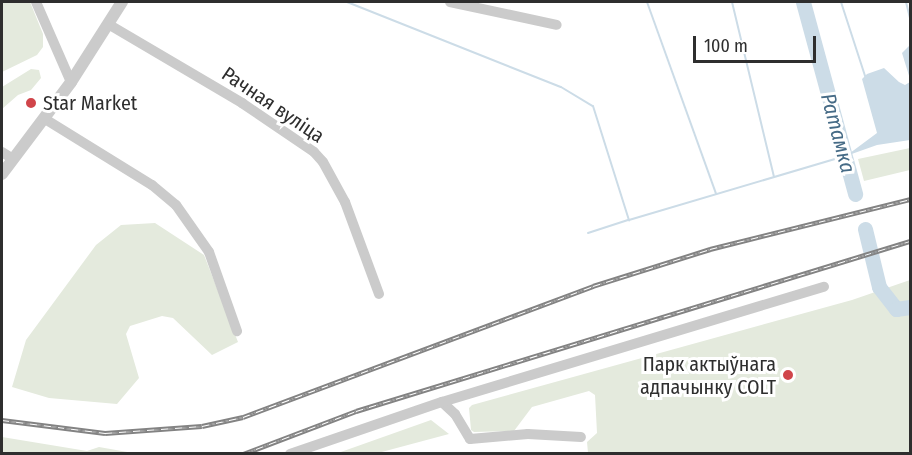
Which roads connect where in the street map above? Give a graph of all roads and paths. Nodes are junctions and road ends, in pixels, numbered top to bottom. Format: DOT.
graph roads {
  1 [pos="36,2"];
  2 [pos="122,2"];
  3 [pos="450,2"];
  4 [pos="108,24"];
  5 [pos="556,25"];
  6 [pos="71,81"];
  7 [pos="45,119"];
  8 [pos="2,152"];
  9 [pos="13,159"];
  10 [pos="2,174"];
  11 [pos="824,287"];
  12 [pos="379,294"];
  13 [pos="237,331"];
  14 [pos="442,402"];
  15 [pos="581,436"];
  16 [pos="290,453"];
  1 -- 6 [label="street"];
  2 -- 4 [label="street"];
  3 -- 5 [label="street"];
  4 -- 6 [label="street"];
  4 -- 12 [label="street, Рачная вуліца"];
  6 -- 7 [label="street"];
  7 -- 9 [label="street"];
  7 -- 13 [label="street"];
  8 -- 9 [label="street"];
  9 -- 10 [label="street"];
  11 -- 14 [label="street"];
  14 -- 15 [label="street"];
  14 -- 16 [label="street"];
}
